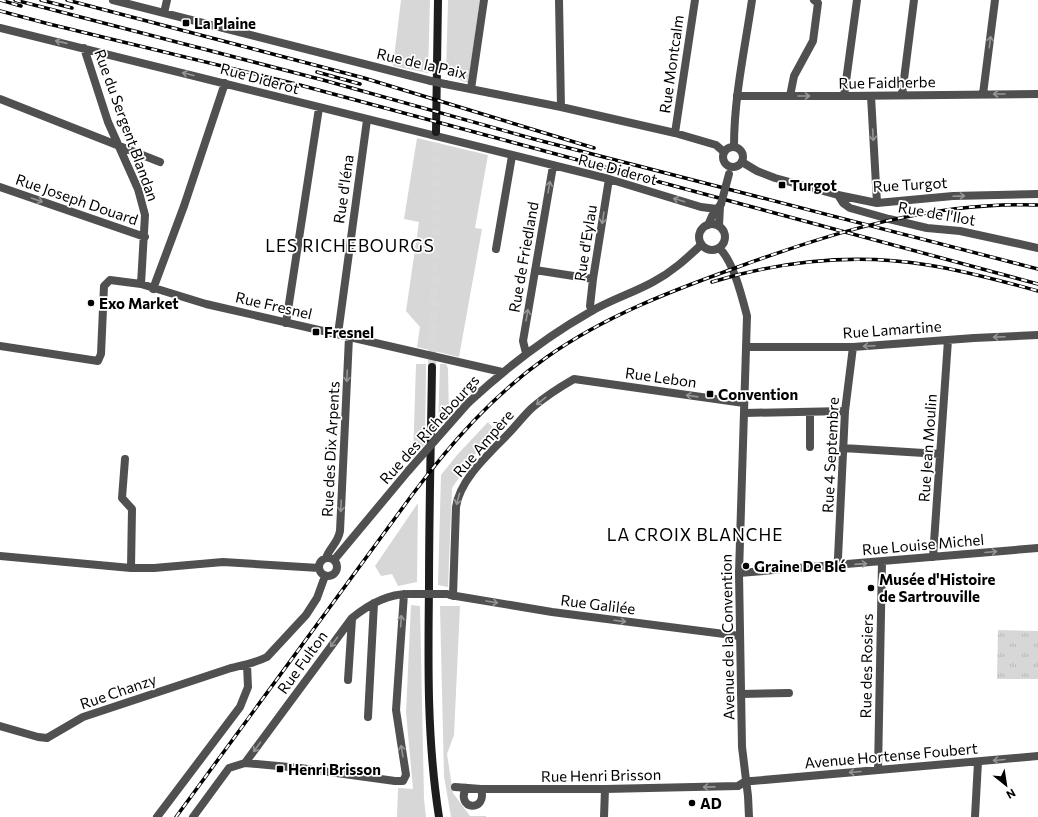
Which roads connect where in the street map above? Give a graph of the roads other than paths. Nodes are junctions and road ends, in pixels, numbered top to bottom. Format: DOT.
graph roads {
  1 [pos="113,0"];
  2 [pos="167,0"];
  3 [pos="438,0"];
  4 [pos="484,0"];
  5 [pos="558,0"];
  6 [pos="695,0"];
  7 [pos="752,0"];
  8 [pos="814,0"];
  9 [pos="857,0"];
  10 [pos="914,0"];
  11 [pos="995,0"];
  12 [pos="164,13"];
  13 [pos="0,28"];
  14 [pos="84,48"];
  15 [pos="225,83"];
  16 [pos="471,89"];
  17 [pos="983,94"];
  18 [pos="1038,94"];
  19 [pos="902,95"];
  20 [pos="737,96"];
  21 [pos="790,96"];
  22 [pos="844,96"];
  23 [pos="871,96"];
  24 [pos="0,99"];
  25 [pos="561,107"];
  26 [pos="319,108"];
  27 [pos="367,120"];
  28 [pos="436,132"];
  29 [pos="675,133"];
  30 [pos="118,146"];
  31 [pos="734,146"];
  32 [pos="724,152"];
  33 [pos="512,156"];
  34 [pos="160,162"];
  35 [pos="742,162"];
  36 [pos="553,166"];
  37 [pos="730,170"];
  38 [pos="609,179"];
  39 [pos="0,187"];
  40 [pos="1038,194"];
  41 [pos="838,195"];
  42 [pos="877,203"];
  43 [pos="719,206"];
  44 [pos="708,225"];
  45 [pos="719,226"];
  46 [pos="144,237"];
  47 [pos="701,244"];
  48 [pos="719,248"];
  49 [pos="1038,248"];
  50 [pos="496,249"];
  51 [pos="535,270"];
  52 [pos="593,279"];
  53 [pos="141,284"];
  54 [pos="153,289"];
  55 [pos="592,311"];
  56 [pos="286,323"];
  57 [pos="338,334"];
  58 [pos="1038,335"];
  59 [pos="349,337"];
  60 [pos="948,340"];
  61 [pos="0,346"];
  62 [pos="747,347"];
  63 [pos="853,347"];
  64 [pos="526,353"];
  65 [pos="432,367"];
  66 [pos="502,372"];
  67 [pos="574,379"];
  68 [pos="744,403"];
  69 [pos="845,411"];
  70 [pos="810,412"];
  71 [pos="745,413"];
  72 [pos="810,447"];
  73 [pos="843,448"];
  74 [pos="940,454"];
  75 [pos="125,459"];
  76 [pos="339,536"];
  77 [pos="353,538"];
  78 [pos="1038,548"];
  79 [pos="0,556"];
  80 [pos="933,557"];
  81 [pos="330,559"];
  82 [pos="882,562"];
  83 [pos="837,566"];
  84 [pos="131,568"];
  85 [pos="319,568"];
  86 [pos="739,573"];
  87 [pos="325,576"];
  88 [pos="404,594"];
  89 [pos="450,595"];
  90 [pos="374,602"];
  91 [pos="352,618"];
  92 [pos="740,636"];
  93 [pos="247,665"];
  94 [pos="348,680"];
  95 [pos="789,693"];
  96 [pos="741,694"];
  97 [pos="368,717"];
  98 [pos="0,726"];
  99 [pos="1038,756"];
  100 [pos="978,762"];
  101 [pos="245,763"];
  102 [pos="878,770"];
  103 [pos="746,782"];
  104 [pos="455,787"];
  105 [pos="466,788"];
  106 [pos="481,789"];
  107 [pos="605,789"];
  108 [pos="157,817"];
  109 [pos="193,817"];
  110 [pos="439,817"];
  111 [pos="604,817"];
  112 [pos="749,817"];
  113 [pos="975,817"];
  1 -- 12 [label="street, Rue de la Paix"];
  2 -- 12 [label="street"];
  3 -- 28 [label="main road"];
  4 -- 16 [label="street"];
  5 -- 25 [label="street"];
  6 -- 29 [label="street, Rue Montcalm"];
  7 -- 20 [label="street"];
  8 -- 21 [label="street"];
  9 -- 22 [label="street"];
  10 -- 19 [label="street"];
  17 -- 11 [label="street, one-way"];
  12 -- 16 [label="street, Rue de la Paix, bridge"];
  14 -- 13 [label="street, Rue Diderot, one-way"];
  15 -- 14 [label="street, Rue Diderot, one-way"];
  14 -- 30 [label="street, Rue du Sergent Blandan"];
  15 -- 26 [label="street, Rue Diderot"];
  15 -- 54 [label="street"];
  16 -- 25 [label="street, Rue de la Paix"];
  18 -- 17 [label="street, Rue Faidherbe, one-way"];
  17 -- 19 [label="street, Rue Faidherbe"];
  19 -- 23 [label="street, Rue Faidherbe"];
  20 -- 21 [label="street, Rue Faidherbe"];
  20 -- 31 [label="street"];
  21 -- 22 [label="street, Rue Faidherbe, one-way"];
  22 -- 23 [label="street, Rue Faidherbe"];
  23 -- 42 [label="street, one-way"];
  24 -- 30 [label="street"];
  25 -- 29 [label="street, Rue de la Paix"];
  26 -- 27 [label="street, Rue Diderot"];
  26 -- 56 [label="street"];
  27 -- 33 [label="street, Rue Diderot"];
  27 -- 57 [label="street, Rue d'Iéna"];
  29 -- 32 [label="street, Rue de la Paix"];
  30 -- 34 [label="street"];
  30 -- 46 [label="street, Rue du Sergent Blandan"];
  31 -- 32 [label="street"];
  31 -- 35 [label="street"];
  32 -- 37 [label="street"];
  33 -- 36 [label="street, Rue Diderot"];
  33 -- 50 [label="street"];
  35 -- 37 [label="street"];
  35 -- 41 [label="street, Rue Turgot"];
  36 -- 38 [label="street, Rue Diderot"];
  51 -- 36 [label="street, Rue de Friedland, one-way"];
  37 -- 43 [label="street, bridge"];
  43 -- 38 [label="street, Rue Diderot, one-way"];
  38 -- 52 [label="street, Rue d'Eylau, one-way"];
  39 -- 46 [label="street, Rue Joseph Douard, one-way"];
  42 -- 40 [label="street, Rue Turgot, one-way"];
  41 -- 42 [label="street, Rue Turgot"];
  41 -- 49 [label="street, Rue de l'Ilot"];
  43 -- 44 [label="street"];
  43 -- 45 [label="street"];
  44 -- 45 [label="street"];
  44 -- 47 [label="street"];
  45 -- 48 [label="street"];
  46 -- 53 [label="street, Rue du Sergent Blandan"];
  47 -- 48 [label="street"];
  47 -- 55 [label="street, Rue des Richebourgs"];
  48 -- 62 [label="street, Avenue de la Convention"];
  51 -- 52 [label="street"];
  64 -- 51 [label="street, Rue de Friedland, one-way"];
  52 -- 55 [label="street, Rue d'Eylau"];
  53 -- 54 [label="street, Rue Fresnel"];
  53 -- 61 [label="street, Rue Fresnel"];
  54 -- 56 [label="street, Rue Fresnel"];
  55 -- 64 [label="street, Rue des Richebourgs"];
  56 -- 57 [label="street, Rue Fresnel"];
  57 -- 59 [label="street, Rue Fresnel"];
  58 -- 60 [label="street, Rue Lamartine, one-way"];
  59 -- 66 [label="street, Rue Fresnel"];
  59 -- 76 [label="street, Rue des Dix Arpents, one-way"];
  60 -- 63 [label="street, Rue Lamartine, one-way"];
  60 -- 74 [label="street, Rue Jean Moulin"];
  62 -- 63 [label="street, Rue Lamartine"];
  62 -- 68 [label="street, Avenue de la Convention"];
  63 -- 69 [label="street, Rue 4 Septembre"];
  64 -- 66 [label="street, Rue des Richebourgs"];
  65 -- 110 [label="main road"];
  66 -- 77 [label="street, Rue des Richebourgs, bridge"];
  68 -- 67 [label="street, Rue Lebon, one-way"];
  67 -- 89 [label="street, Rue Ampère, one-way"];
  68 -- 71 [label="street, Avenue de la Convention"];
  69 -- 70 [label="street"];
  69 -- 73 [label="street, Rue 4 Septembre"];
  70 -- 71 [label="street"];
  70 -- 72 [label="street"];
  71 -- 86 [label="street, Avenue de la Convention"];
  73 -- 74 [label="street"];
  73 -- 83 [label="street, Rue 4 Septembre"];
  74 -- 80 [label="street, Rue Jean Moulin"];
  75 -- 84 [label="street"];
  76 -- 77 [label="street"];
  76 -- 81 [label="street, Rue des Dix Arpents"];
  77 -- 81 [label="street, Rue des Richebourgs"];
  80 -- 78 [label="street, Rue Louise Michel, one-way"];
  79 -- 84 [label="street"];
  80 -- 82 [label="street, Rue Louise Michel"];
  81 -- 85 [label="street"];
  81 -- 87 [label="street"];
  83 -- 82 [label="street, Rue Louise Michel, one-way"];
  82 -- 102 [label="street, Rue des Rosiers"];
  83 -- 86 [label="street, Rue Louise Michel"];
  84 -- 85 [label="street"];
  85 -- 87 [label="street"];
  86 -- 92 [label="street, Avenue de la Convention"];
  87 -- 93 [label="street, Rue Chanzy"];
  88 -- 89 [label="street, Rue Galilée, bridge"];
  88 -- 90 [label="street, Rue Fulton"];
  101 -- 88 [label="street, one-way"];
  89 -- 92 [label="street, Rue Galilée, one-way"];
  90 -- 91 [label="street, Rue Fulton"];
  90 -- 97 [label="street"];
  91 -- 94 [label="street"];
  91 -- 101 [label="street, Rue Fulton, one-way"];
  92 -- 96 [label="street, Avenue de la Convention"];
  93 -- 98 [label="street, Rue Chanzy"];
  93 -- 108 [label="street"];
  95 -- 96 [label="street"];
  96 -- 103 [label="street, Avenue de la Convention"];
  99 -- 100 [label="street, Avenue Hortense Foubert, one-way"];
  100 -- 102 [label="street, Avenue Hortense Foubert"];
  100 -- 113 [label="street"];
  101 -- 109 [label="street"];
  102 -- 103 [label="street, Avenue Hortense Foubert, one-way"];
  103 -- 107 [label="street, Rue Henri Brisson, one-way"];
  103 -- 112 [label="street, Avenue de la Convention"];
  104 -- 105 [label="street, Rue Henri Brisson"];
  105 -- 106 [label="street, Rue Henri Brisson"];
  105 -- 106 [label="street"];
  106 -- 107 [label="street, Rue Henri Brisson"];
  107 -- 111 [label="street"];
}
